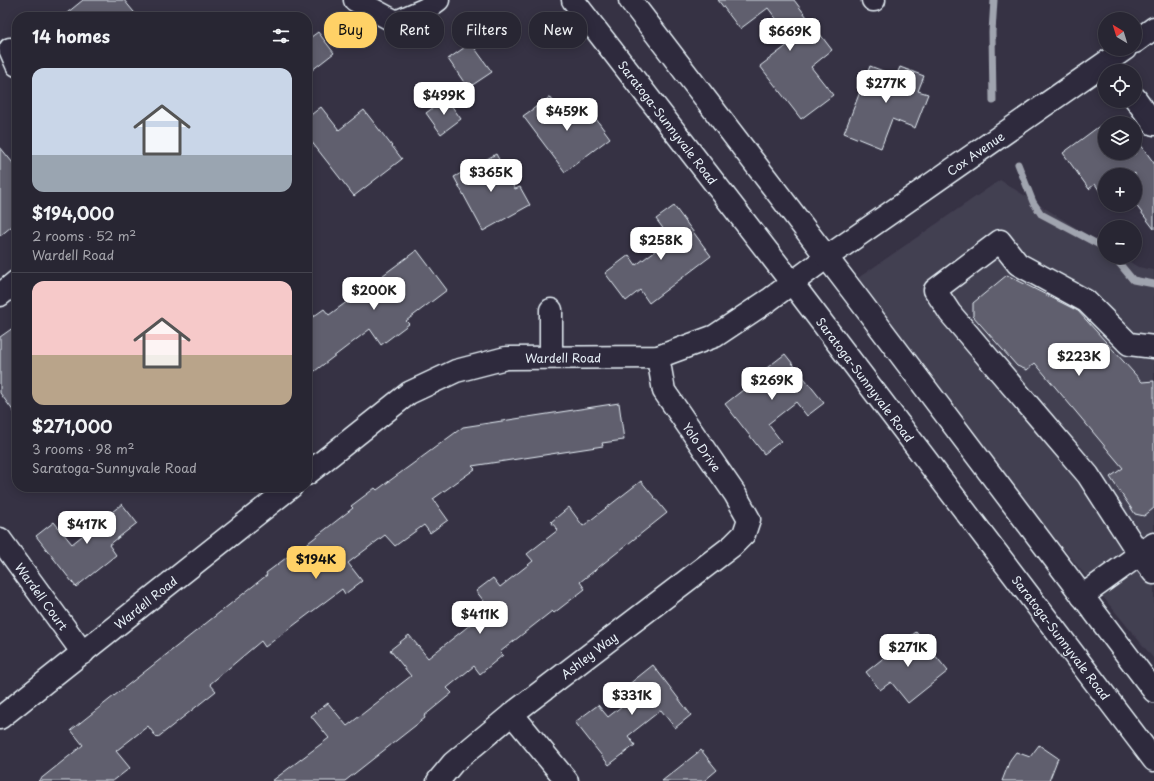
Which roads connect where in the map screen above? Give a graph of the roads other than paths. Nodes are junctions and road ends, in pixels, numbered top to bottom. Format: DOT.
graph roads {
  1 [pos="355,0"];
  2 [pos="438,0"];
  3 [pos="574,0"];
  4 [pos="630,0"];
  5 [pos="1154,28"];
  6 [pos="1142,37"];
  7 [pos="1116,60"];
  8 [pos="1142,108"];
  9 [pos="1154,124"];
  10 [pos="827,257"];
  11 [pos="792,283"];
  12 [pos="12,284"];
  13 [pos="0,295"];
  14 [pos="551,310"];
  15 [pos="1154,347"];
  16 [pos="551,357"];
  17 [pos="658,357"];
  18 [pos="312,470"];
  19 [pos="285,492"];
  20 [pos="744,534"];
  21 [pos="0,539"];
  22 [pos="1147,549"];
  23 [pos="1154,573"];
  24 [pos="1082,596"];
  25 [pos="84,653"];
  26 [pos="1154,691"];
  27 [pos="512,714"];
  28 [pos="0,718"];
  29 [pos="1154,760"];
  30 [pos="438,781"];
  31 [pos="567,781"];
  1 -- 2 [label="main road"];
  3 -- 11 [label="main road, Saratoga-Sunnyvale Road"];
  4 -- 10 [label="main road"];
  5 -- 6 [label="main road"];
  7 -- 10 [label="main road, Cox Avenue"];
  8 -- 9 [label="main road"];
  10 -- 11 [label="main road, Wardell Road"];
  10 -- 24 [label="main road"];
  11 -- 17 [label="main road, Wardell Road"];
  11 -- 29 [label="main road, Saratoga-Sunnyvale Road"];
  12 -- 13 [label="main road"];
  14 -- 16 [label="main road"];
  15 -- 22 [label="main road"];
  16 -- 17 [label="main road, Wardell Road"];
  16 -- 18 [label="main road, Wardell Road"];
  17 -- 20 [label="main road, Yolo Drive"];
  19 -- 25 [label="main road, Wardell Road"];
  20 -- 27 [label="main road, Ashley Way"];
  21 -- 25 [label="main road, Wardell Court"];
  22 -- 23 [label="main road"];
  22 -- 24 [label="main road"];
  24 -- 26 [label="main road"];
  25 -- 28 [label="main road, Wardell Road"];
  27 -- 30 [label="main road, Ashley Way"];
  27 -- 31 [label="main road"];
}
